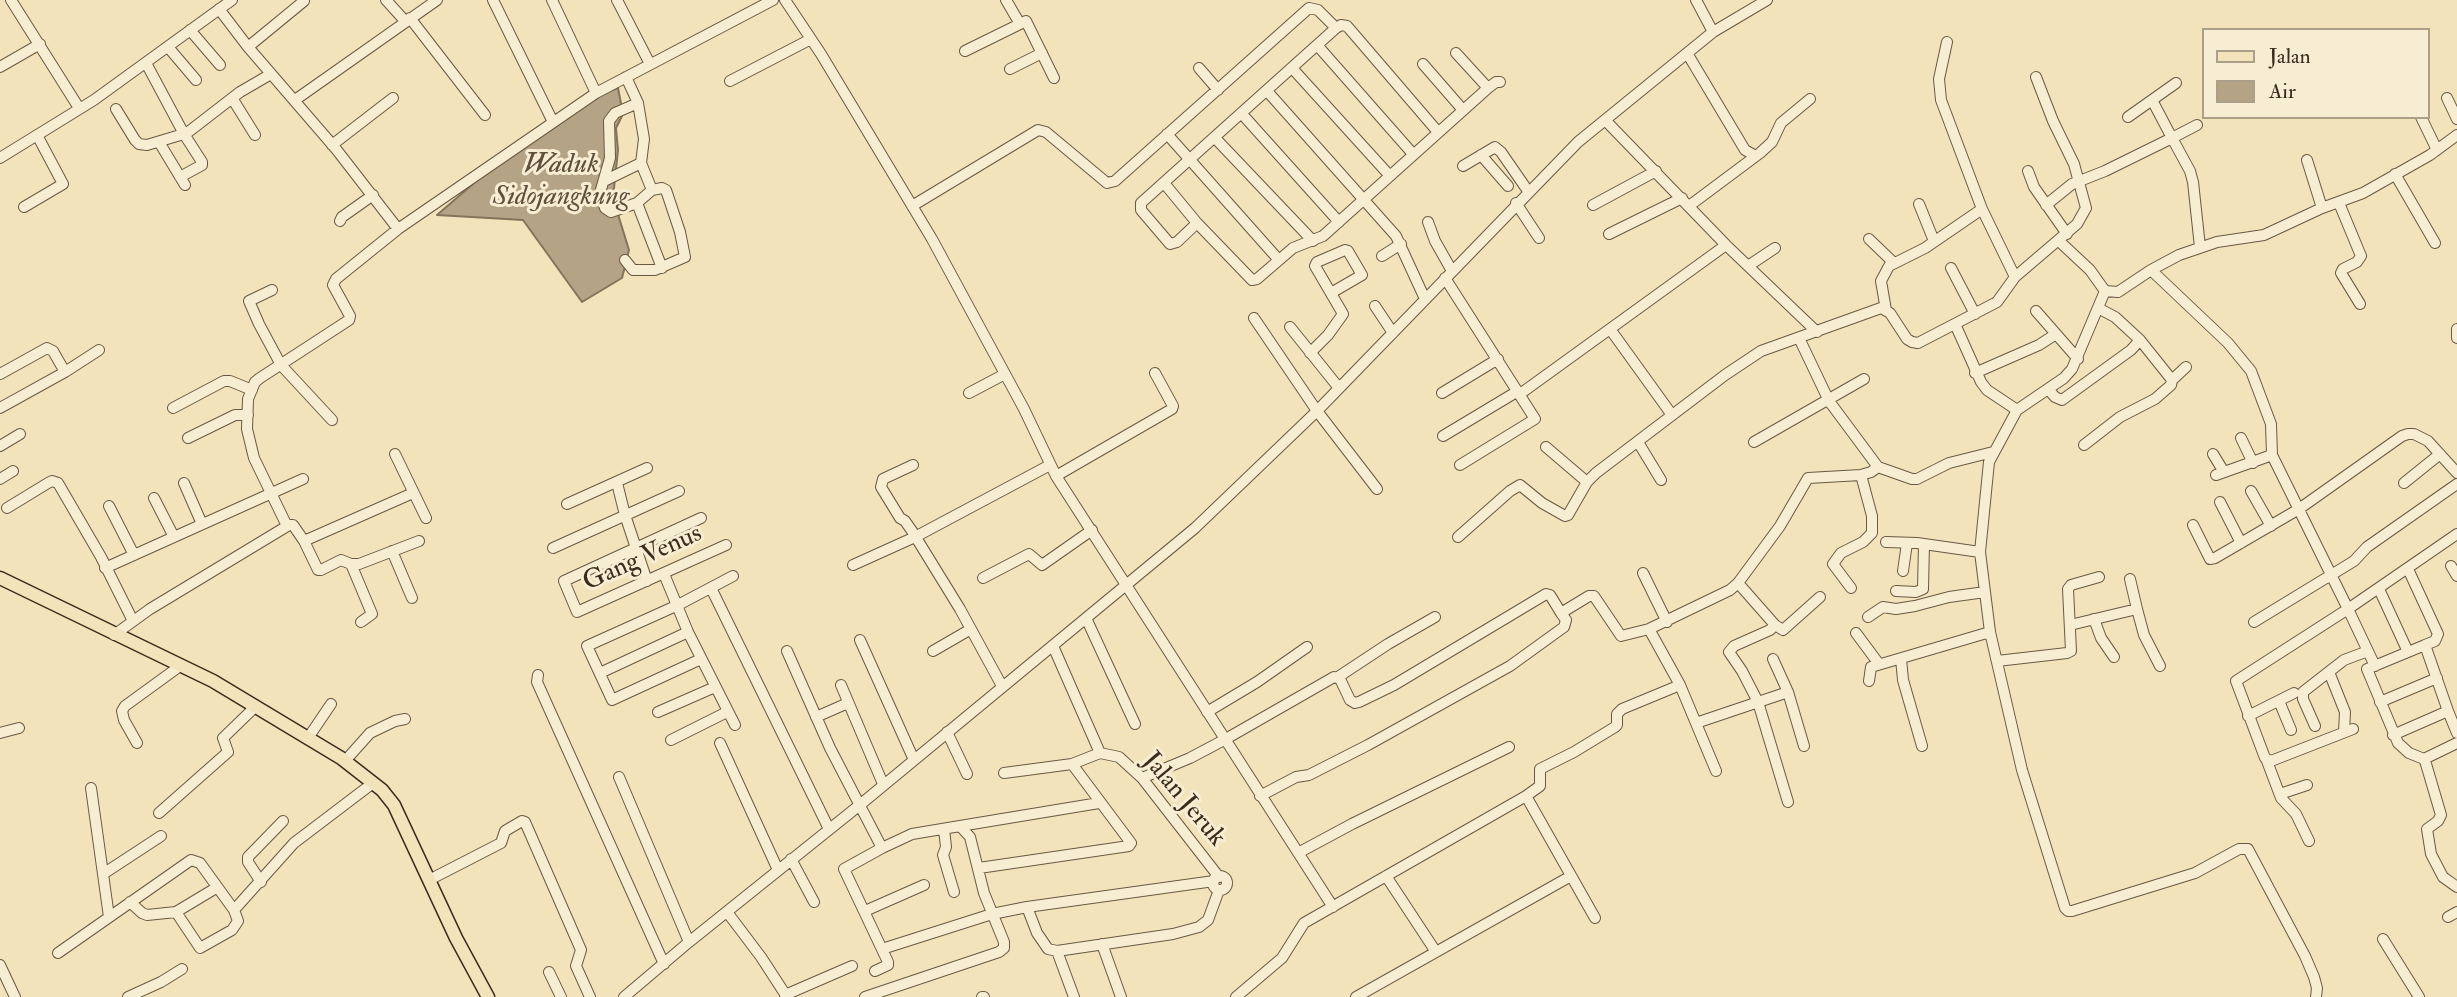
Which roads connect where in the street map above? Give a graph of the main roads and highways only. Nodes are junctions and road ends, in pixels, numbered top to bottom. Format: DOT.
graph roads {
  1 [pos="0,579"];
  2 [pos="488,997"];
  1 -- 2 [label="main road"];
}
